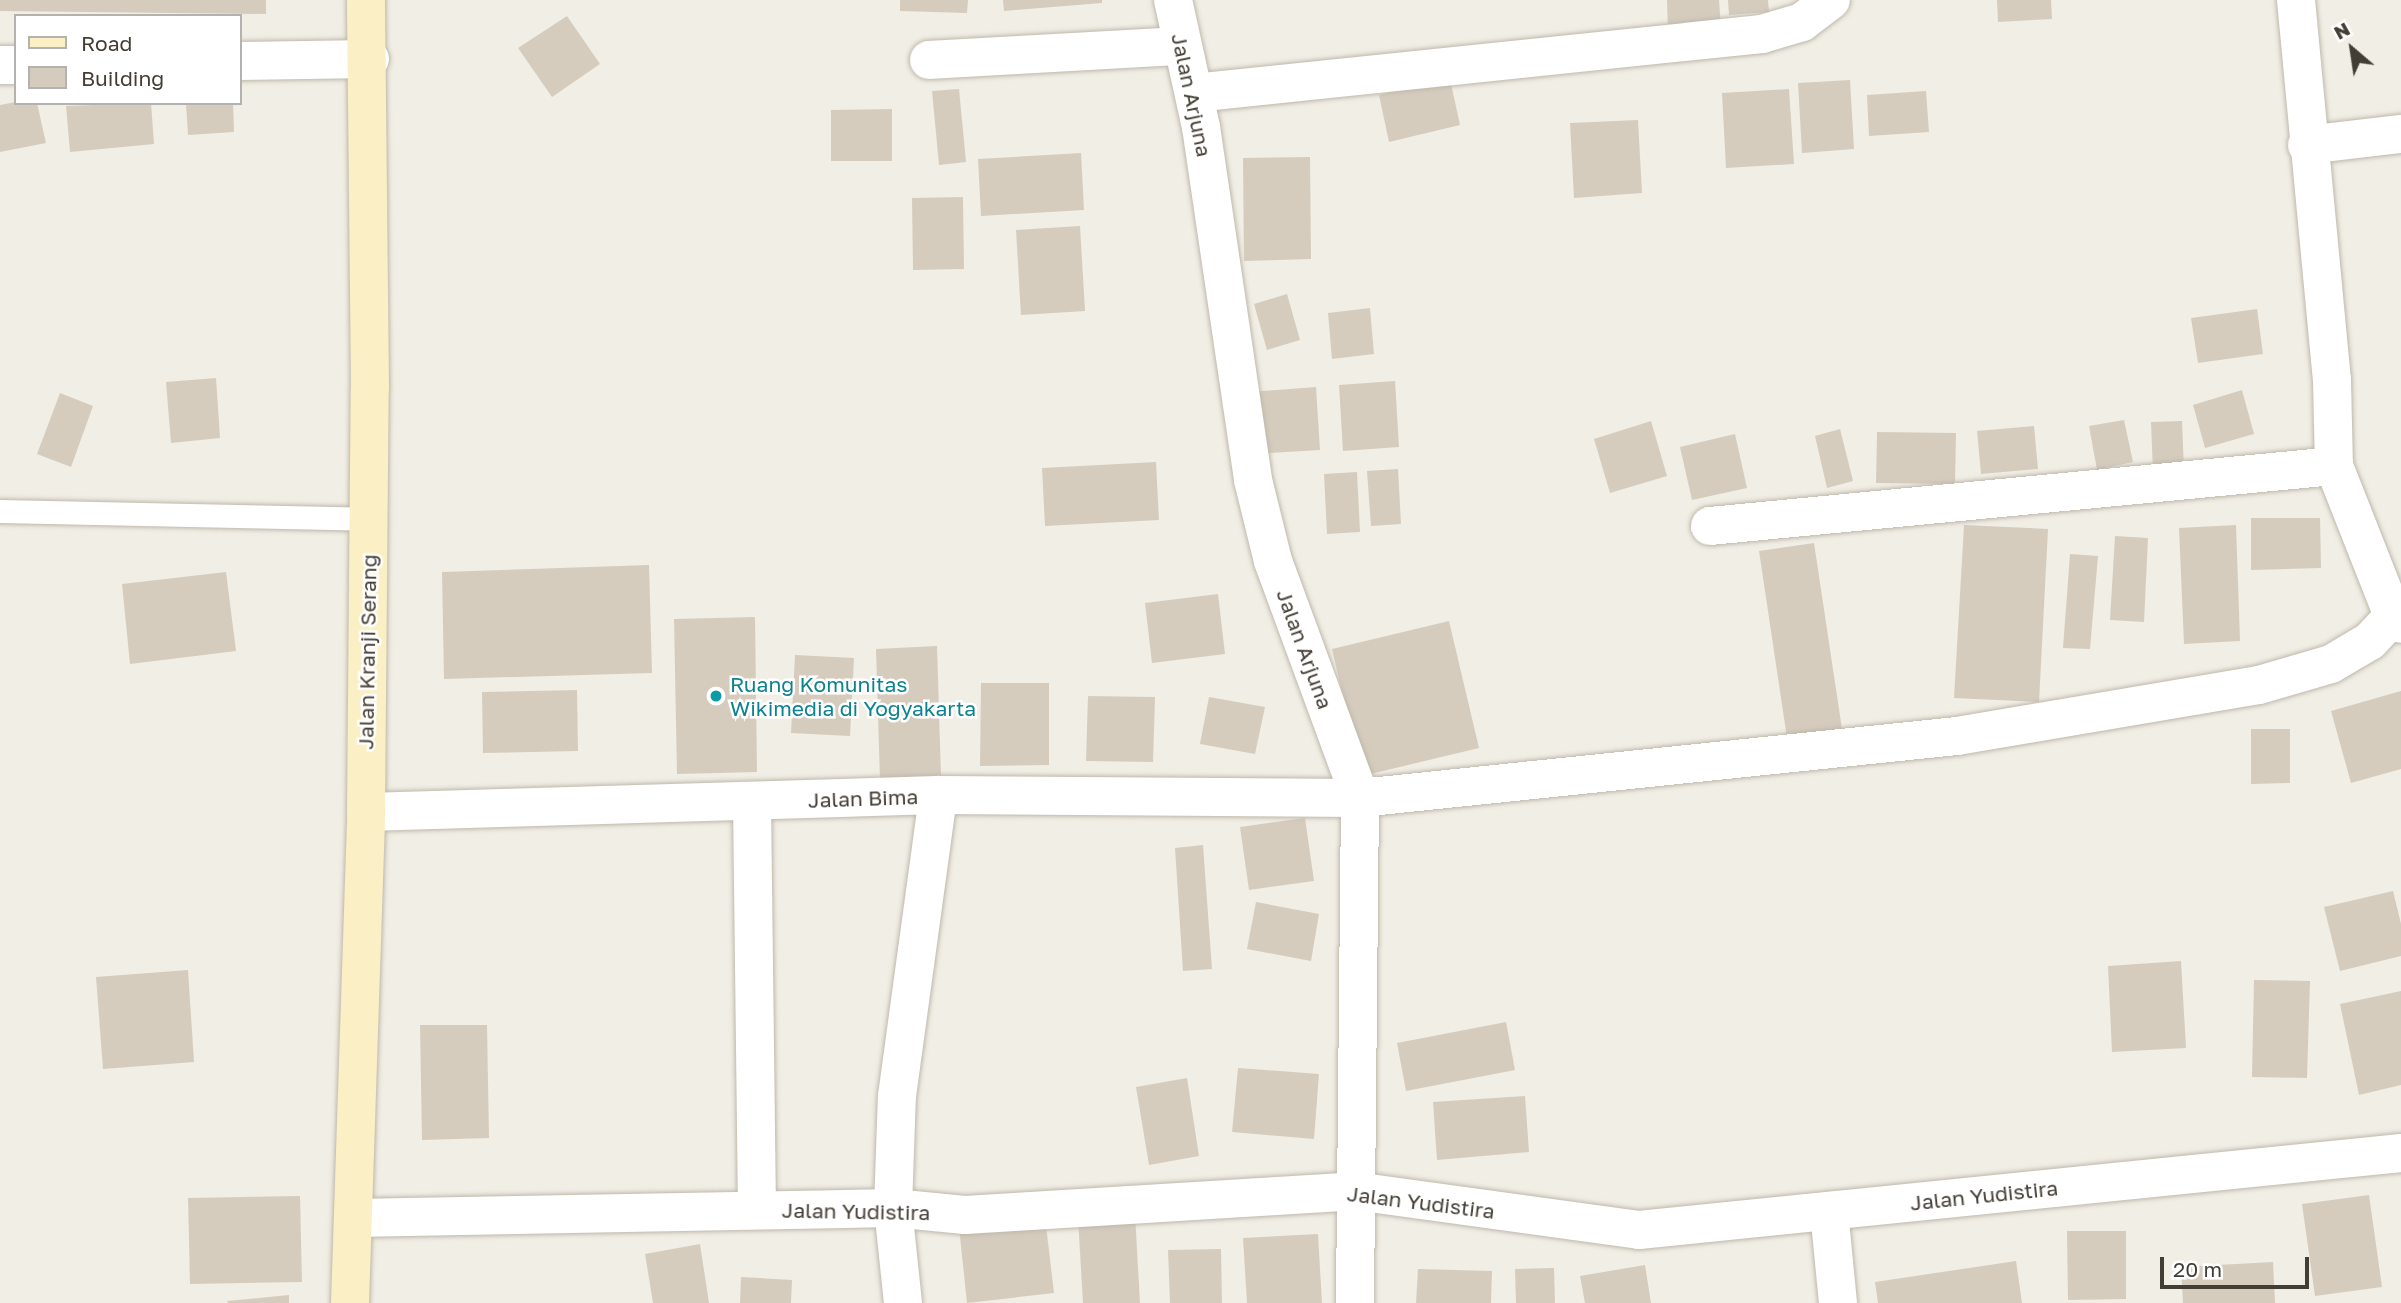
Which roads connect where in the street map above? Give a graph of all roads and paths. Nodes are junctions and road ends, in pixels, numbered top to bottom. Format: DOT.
graph roads {
  1 [pos="366,0"];
  2 [pos="1173,0"];
  3 [pos="1831,0"];
  4 [pos="2296,0"];
  5 [pos="1181,46"];
  6 [pos="370,59"];
  7 [pos="929,60"];
  8 [pos="242,61"];
  9 [pos="1194,93"];
  10 [pos="2401,134"];
  11 [pos="2307,145"];
  12 [pos="2334,466"];
  13 [pos="0,511"];
  14 [pos="368,519"];
  15 [pos="1710,526"];
  16 [pos="2397,620"];
  17 [pos="938,796"];
  18 [pos="1360,799"];
  19 [pos="752,801"];
  20 [pos="366,812"];
  21 [pos="2401,1153"];
  22 [pos="1355,1191"];
  23 [pos="893,1208"];
  24 [pos="757,1210"];
  25 [pos="1829,1211"];
  26 [pos="353,1218"];
  27 [pos="350,1303"];
  28 [pos="903,1303"];
  29 [pos="1355,1303"];
  30 [pos="1838,1303"];
  1 -- 6 [label="main road, Jalan Kranji Serang"];
  2 -- 5 [label="street, Jalan Arjuna"];
  3 -- 9 [label="street"];
  4 -- 11 [label="street"];
  5 -- 7 [label="street"];
  5 -- 9 [label="street, Jalan Arjuna"];
  6 -- 8 [label="street"];
  6 -- 14 [label="main road, Jalan Kranji Serang"];
  9 -- 18 [label="street, Jalan Arjuna"];
  10 -- 11 [label="street"];
  11 -- 12 [label="street"];
  12 -- 15 [label="street"];
  12 -- 16 [label="street"];
  13 -- 14 [label="lane"];
  14 -- 20 [label="main road, Jalan Kranji Serang"];
  16 -- 18 [label="street, Jalan Bima"];
  17 -- 18 [label="street, Jalan Bima"];
  17 -- 19 [label="street, Jalan Bima"];
  17 -- 23 [label="street"];
  18 -- 22 [label="street, Jalan Arjuna"];
  19 -- 20 [label="street, Jalan Bima"];
  19 -- 24 [label="street"];
  20 -- 26 [label="main road, Jalan Kranji Serang"];
  21 -- 25 [label="street, Jalan Yudistira"];
  22 -- 23 [label="street, Jalan Yudistira"];
  22 -- 25 [label="street, Jalan Yudistira"];
  22 -- 29 [label="street, Jalan Arjuna"];
  23 -- 24 [label="street, Jalan Yudistira"];
  23 -- 28 [label="street"];
  24 -- 26 [label="street, Jalan Yudistira"];
  25 -- 30 [label="street"];
  26 -- 27 [label="main road, Jalan Kranji Serang"];
}
